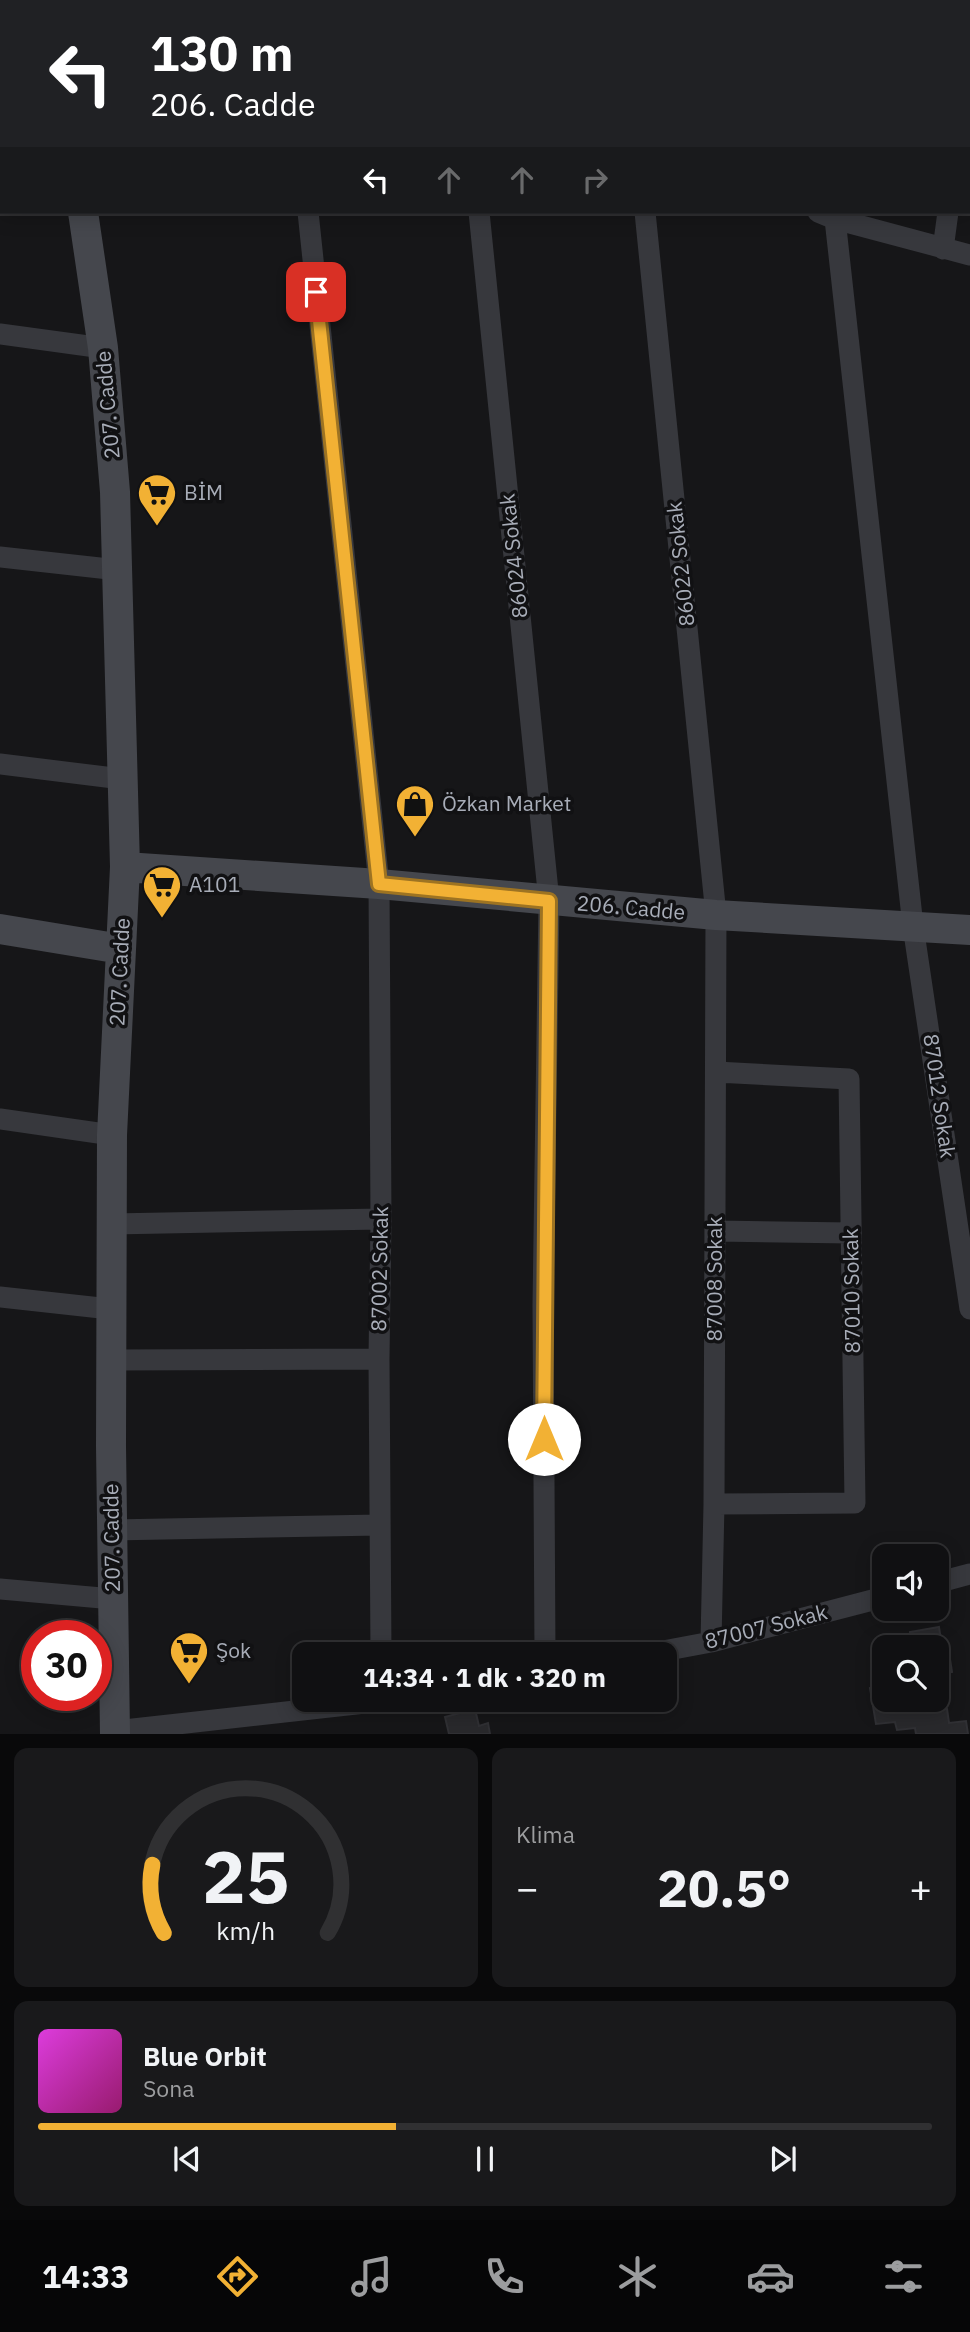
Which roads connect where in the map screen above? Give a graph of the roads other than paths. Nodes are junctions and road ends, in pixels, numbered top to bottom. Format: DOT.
graph roads {
  1 [pos="82,214"];
  2 [pos="308,214"];
  3 [pos="479,214"];
  4 [pos="645,214"];
  5 [pos="948,214"];
  6 [pos="826,216"];
  7 [pos="943,249"];
  8 [pos="970,255"];
  9 [pos="0,334"];
  10 [pos="103,348"];
  11 [pos="0,557"];
  12 [pos="118,570"];
  13 [pos="0,764"];
  14 [pos="122,779"];
  15 [pos="125,867"];
  16 [pos="379,884"];
  17 [pos="549,901"];
  18 [pos="716,915"];
  19 [pos="914,926"];
  20 [pos="0,929"];
  21 [pos="970,930"];
  22 [pos="121,949"];
  23 [pos="716,1072"];
  24 [pos="0,1119"];
  25 [pos="111,1135"];
  26 [pos="381,1219"];
  27 [pos="112,1224"];
  28 [pos="716,1231"];
  29 [pos="851,1233"];
  30 [pos="0,1297"];
  31 [pos="110,1309"];
  32 [pos="970,1309"];
  33 [pos="379,1359"];
  34 [pos="112,1360"];
  35 [pos="714,1504"];
  36 [pos="379,1525"];
  37 [pos="112,1530"];
  38 [pos="970,1574"];
  39 [pos="949,1580"];
  40 [pos="0,1589"];
  41 [pos="113,1599"];
  42 [pos="872,1600"];
  43 [pos="381,1642"];
  44 [pos="545,1642"];
  45 [pos="711,1642"];
  46 [pos="677,1648"];
  47 [pos="292,1711"];
  48 [pos="115,1732"];
  1 -- 10 [label="street, 207. Cadde"];
  2 -- 16 [label="street, 87002 Sokak"];
  3 -- 17 [label="street, 86024 Sokak"];
  4 -- 18 [label="street, 86022 Sokak"];
  5 -- 7 [label="street"];
  6 -- 7 [label="street"];
  6 -- 19 [label="street, 87012 Sokak"];
  7 -- 8 [label="street"];
  9 -- 10 [label="street"];
  10 -- 12 [label="street, 207. Cadde"];
  11 -- 12 [label="street"];
  12 -- 14 [label="street, 207. Cadde"];
  13 -- 14 [label="street"];
  14 -- 15 [label="street, 207. Cadde"];
  15 -- 16 [label="street, 206. Cadde"];
  15 -- 22 [label="street, 207. Cadde"];
  16 -- 17 [label="street, 206. Cadde"];
  16 -- 26 [label="street, 87002 Sokak"];
  17 -- 18 [label="street, 206. Cadde"];
  17 -- 44 [label="street, 86024 Sokak"];
  18 -- 19 [label="street, 206. Cadde"];
  18 -- 23 [label="street, 87008 Sokak"];
  19 -- 21 [label="street, 206. Cadde"];
  19 -- 32 [label="street, 87012 Sokak"];
  20 -- 22 [label="street"];
  22 -- 25 [label="street, 207. Cadde"];
  23 -- 28 [label="street, 87008 Sokak"];
  23 -- 29 [label="street, 87010 Sokak"];
  24 -- 25 [label="street"];
  25 -- 27 [label="street, 207. Cadde"];
  26 -- 27 [label="street"];
  26 -- 33 [label="street, 87002 Sokak"];
  27 -- 31 [label="street, 207. Cadde"];
  28 -- 29 [label="street"];
  28 -- 35 [label="street, 87008 Sokak"];
  29 -- 35 [label="street, 87010 Sokak"];
  30 -- 31 [label="street"];
  31 -- 34 [label="street, 207. Cadde"];
  33 -- 34 [label="street"];
  33 -- 36 [label="street, 87002 Sokak"];
  34 -- 37 [label="street, 207. Cadde"];
  35 -- 45 [label="street, 87008 Sokak"];
  36 -- 37 [label="street"];
  36 -- 43 [label="street, 87002 Sokak"];
  37 -- 41 [label="street, 207. Cadde"];
  38 -- 39 [label="street"];
  40 -- 41 [label="street"];
  41 -- 48 [label="street, 207. Cadde"];
  42 -- 45 [label="street, 87007 Sokak"];
  45 -- 46 [label="street, 87007 Sokak"];
  47 -- 48 [label="street"];
}
